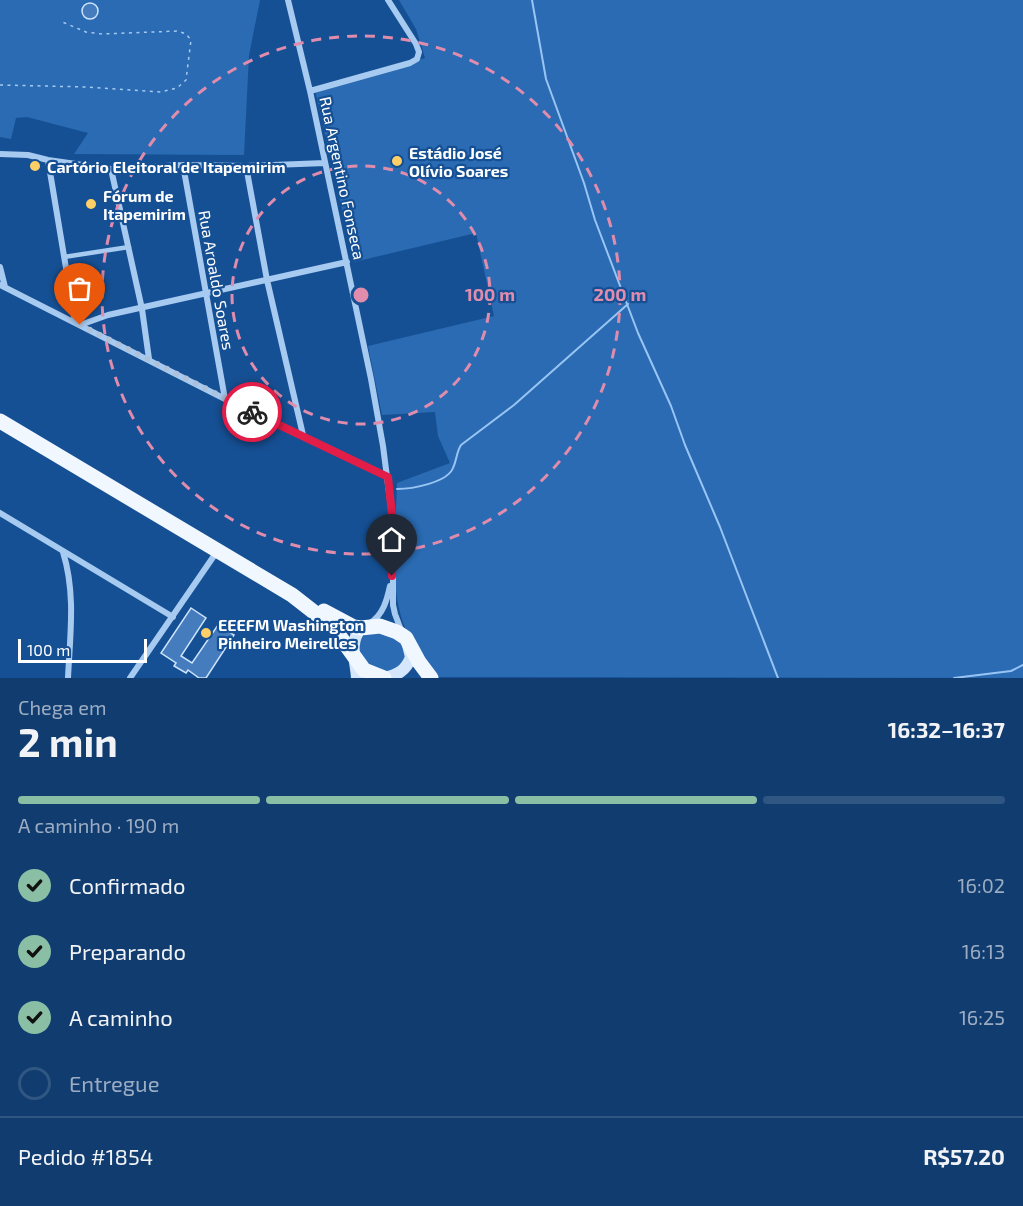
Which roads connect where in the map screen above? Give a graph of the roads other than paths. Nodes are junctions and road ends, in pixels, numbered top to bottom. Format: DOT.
graph roads {
  1 [pos="288,0"];
  2 [pos="388,0"];
  3 [pos="310,91"];
  4 [pos="0,154"];
  5 [pos="48,160"];
  6 [pos="325,163"];
  7 [pos="183,165"];
  8 [pos="246,166"];
  9 [pos="111,169"];
  10 [pos="129,247"];
  11 [pos="64,257"];
  12 [pos="347,262"];
  13 [pos="0,267"];
  14 [pos="267,280"];
  15 [pos="2,286"];
  16 [pos="206,294"];
  17 [pos="142,309"];
  18 [pos="78,323"];
  19 [pos="149,359"];
  20 [pos="225,399"];
  21 [pos="0,421"];
  22 [pos="303,435"];
  23 [pos="388,477"];
  24 [pos="0,513"];
  25 [pos="218,550"];
  26 [pos="63,551"];
  27 [pos="392,576"];
  28 [pos="292,595"];
  29 [pos="172,618"];
  30 [pos="361,628"];
  31 [pos="405,638"];
  32 [pos="354,657"];
  33 [pos="68,678"];
  34 [pos="130,678"];
  35 [pos="357,678"];
  36 [pos="384,678"];
  37 [pos="431,678"];
  1 -- 3 [label="street, Rua Argentino Fonseca"];
  2 -- 3 [label="street"];
  3 -- 6 [label="street, Rua Argentino Fonseca"];
  4 -- 5 [label="street"];
  5 -- 9 [label="street"];
  5 -- 11 [label="street"];
  6 -- 8 [label="street"];
  6 -- 12 [label="street, Rua Argentino Fonseca"];
  7 -- 8 [label="street"];
  7 -- 9 [label="street"];
  7 -- 16 [label="street, Rua Aroaldo Soares"];
  8 -- 14 [label="street"];
  9 -- 10 [label="street"];
  10 -- 11 [label="lane"];
  10 -- 17 [label="street"];
  11 -- 18 [label="street"];
  12 -- 14 [label="street"];
  12 -- 23 [label="street, Rua Argentino Fonseca"];
  13 -- 15 [label="street"];
  14 -- 16 [label="street"];
  14 -- 22 [label="street"];
  15 -- 18 [label="street"];
  16 -- 17 [label="street"];
  16 -- 20 [label="street, Rua Aroaldo Soares"];
  17 -- 18 [label="street"];
  17 -- 19 [label="street"];
  18 -- 19 [label="street"];
  19 -- 20 [label="street"];
  20 -- 22 [label="street"];
  21 -- 25 [label="main road"];
  22 -- 23 [label="street"];
  23 -- 27 [label="street, Rua Argentino Fonseca"];
  24 -- 26 [label="street"];
  25 -- 28 [label="main road"];
  25 -- 29 [label="street"];
  26 -- 29 [label="street"];
  26 -- 33 [label="street"];
  27 -- 30 [label="street"];
  27 -- 31 [label="street"];
  28 -- 30 [label="main road"];
  28 -- 32 [label="main road"];
  29 -- 34 [label="street"];
  30 -- 31 [label="main road"];
  30 -- 32 [label="street"];
  31 -- 36 [label="street"];
  31 -- 37 [label="main road"];
  32 -- 35 [label="street"];
  32 -- 36 [label="main road"];
}
